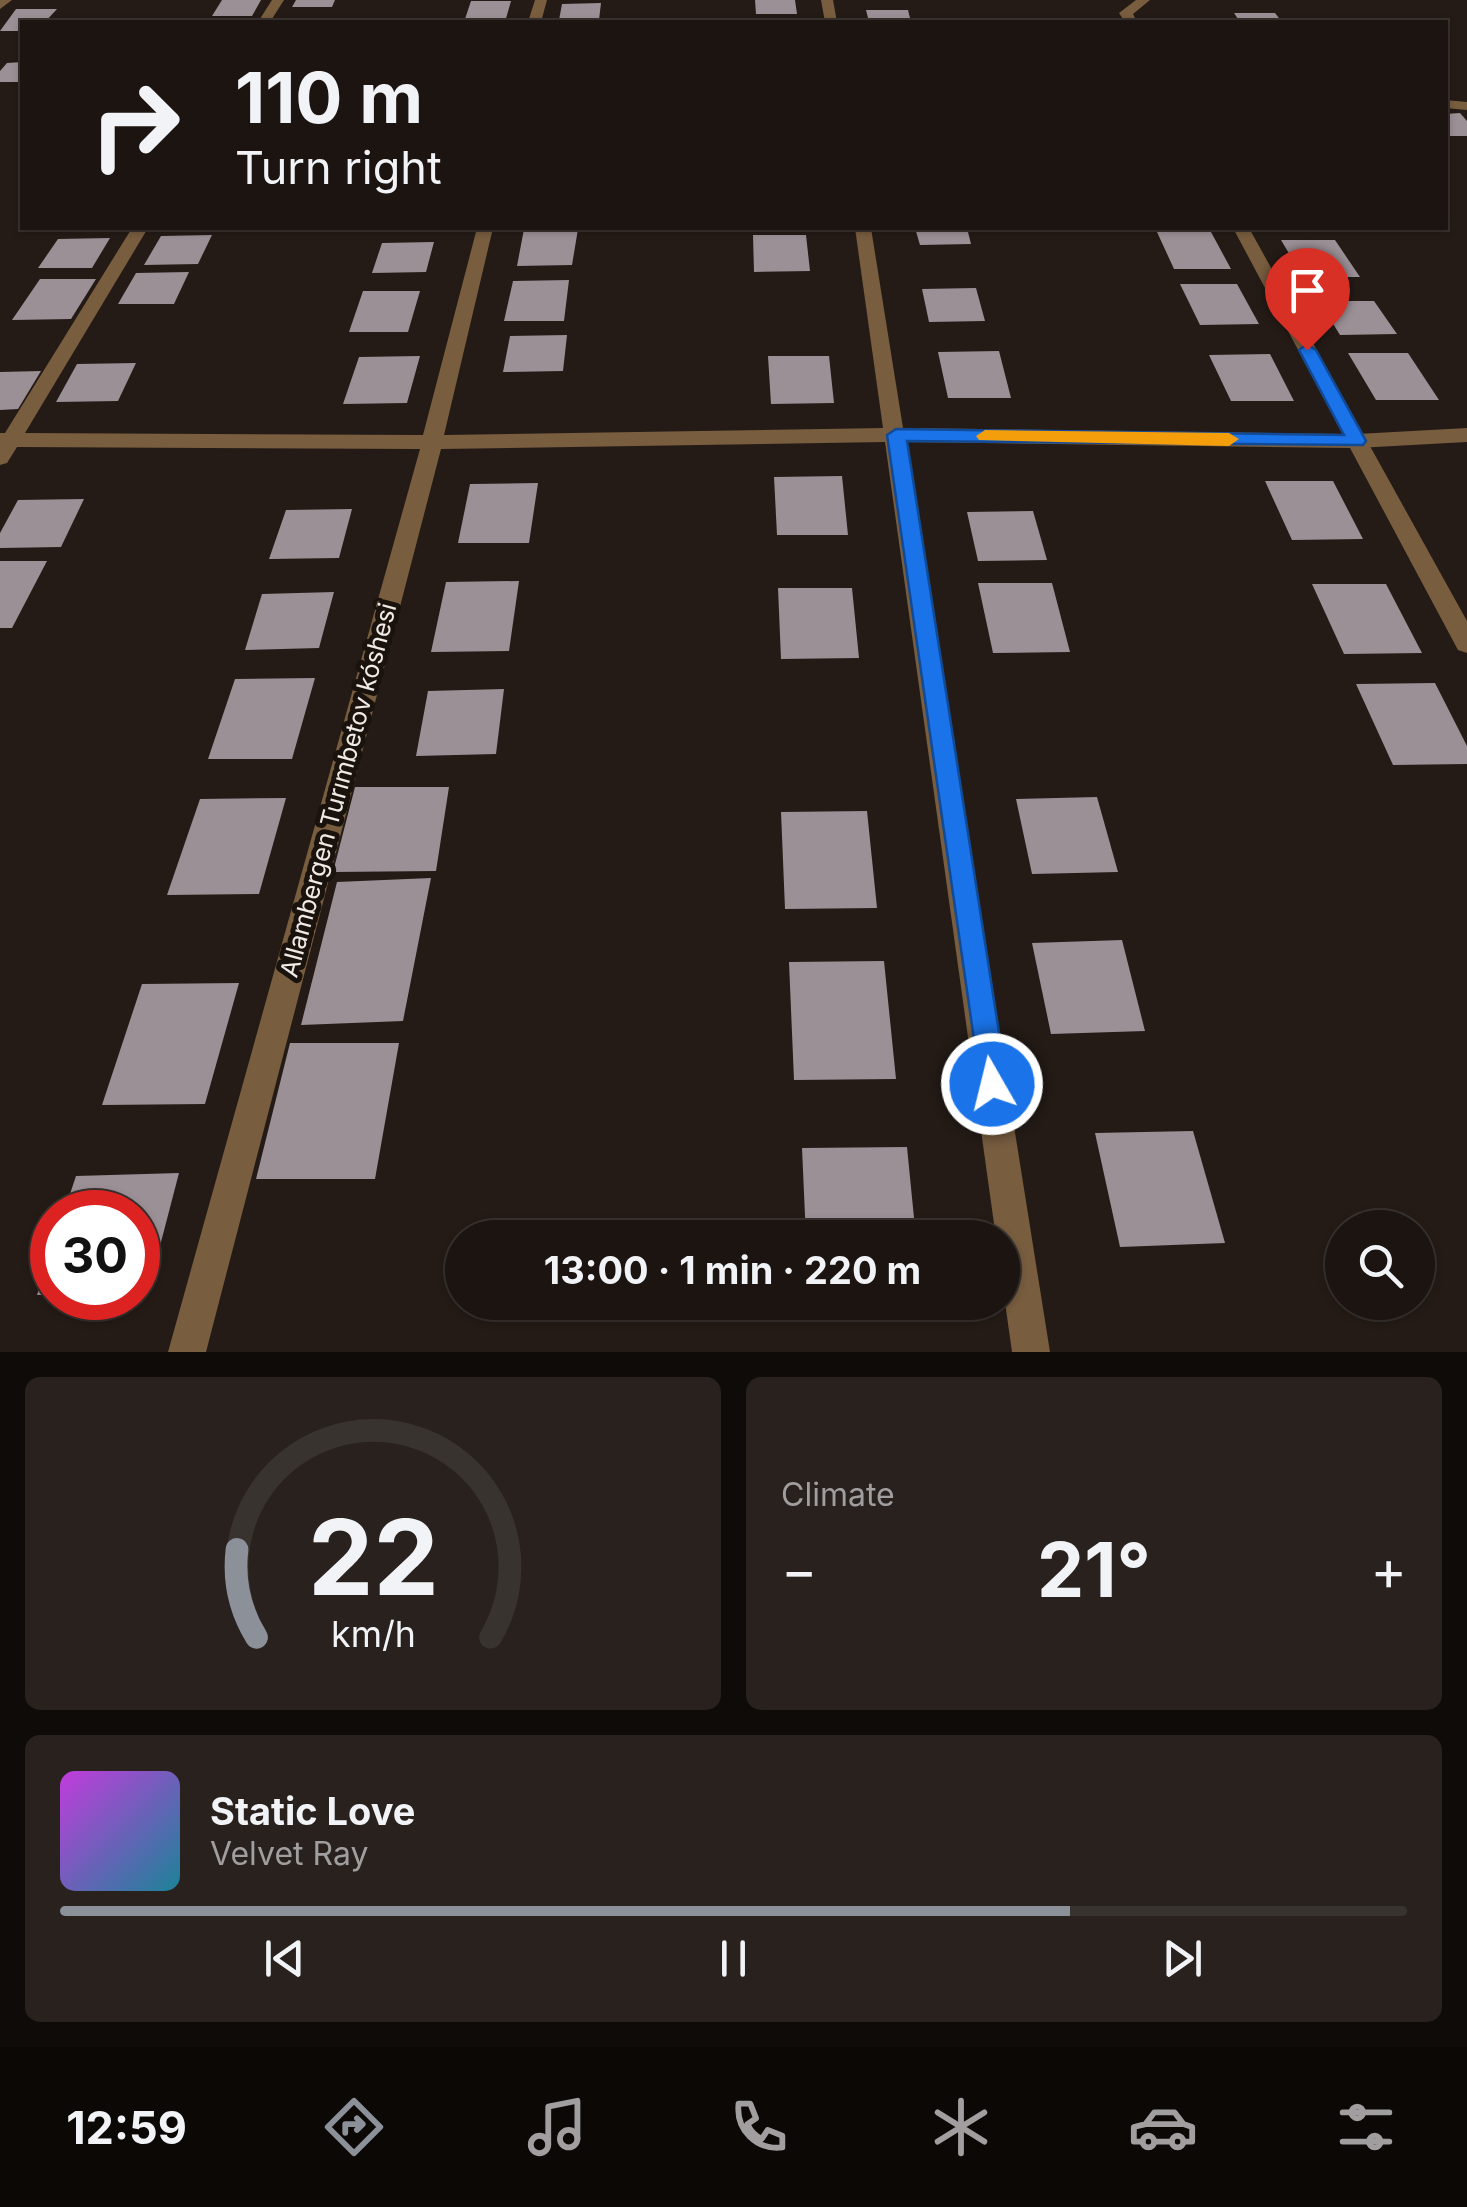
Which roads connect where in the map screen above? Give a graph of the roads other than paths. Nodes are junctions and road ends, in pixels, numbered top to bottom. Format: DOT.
graph roads {
  1 [pos="6,0"];
  2 [pos="1144,0"];
  3 [pos="0,5"];
  4 [pos="1130,20"];
  5 [pos="139,230"];
  6 [pos="484,230"];
  7 [pos="864,230"];
  8 [pos="1242,230"];
  9 [pos="896,435"];
  10 [pos="1467,435"];
  11 [pos="1357,441"];
  12 [pos="432,442"];
  13 [pos="4,446"];
  14 [pos="1467,642"];
  15 [pos="187,1352"];
  16 [pos="1031,1352"];
  1 -- 3 [label="street"];
  2 -- 4 [label="street"];
  5 -- 13 [label="street"];
  6 -- 12 [label="street, Allambergen Turımbetov kóshesi"];
  7 -- 9 [label="street"];
  8 -- 11 [label="street"];
  9 -- 11 [label="street"];
  9 -- 12 [label="street"];
  9 -- 16 [label="street"];
  10 -- 11 [label="street"];
  11 -- 14 [label="street"];
  12 -- 13 [label="street"];
  12 -- 15 [label="street, Allambergen Turımbetov kóshesi"];
}
